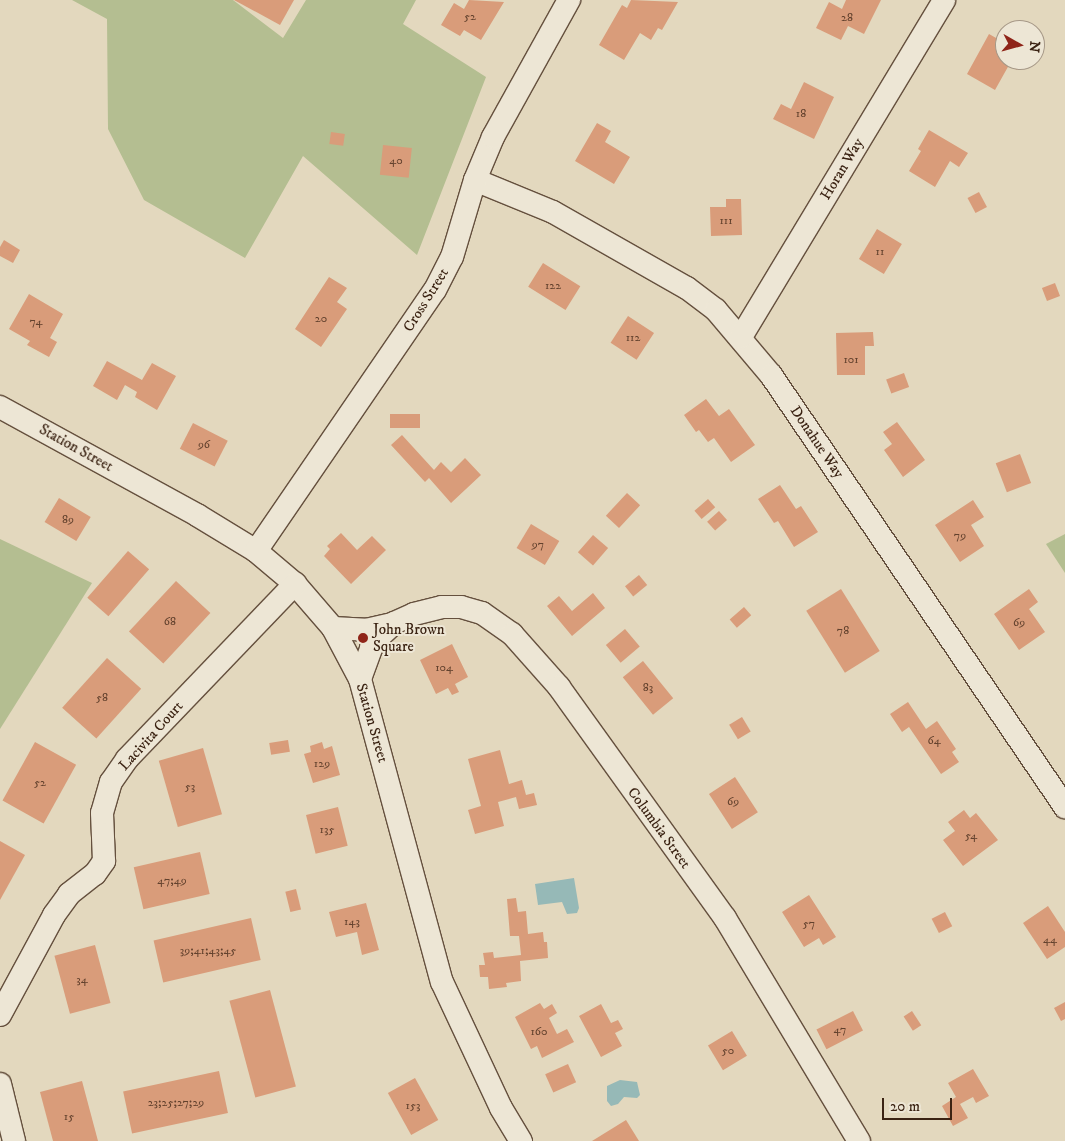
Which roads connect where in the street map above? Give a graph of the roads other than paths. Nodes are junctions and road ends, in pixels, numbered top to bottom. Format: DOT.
graph roads {
  1 [pos="569,0"];
  2 [pos="944,0"];
  3 [pos="475,180"];
  4 [pos="741,337"];
  5 [pos="0,407"];
  6 [pos="256,551"];
  7 [pos="295,584"];
  8 [pos="394,623"];
  9 [pos="333,628"];
  10 [pos="360,679"];
  11 [pos="1065,808"];
  12 [pos="0,1015"];
  13 [pos="0,1084"];
  14 [pos="14,1141"];
  15 [pos="521,1141"];
  16 [pos="859,1141"];
  1 -- 3 [label="street, Cross Street"];
  2 -- 4 [label="street, Horan Way"];
  3 -- 4 [label="street, Donahue Way"];
  3 -- 6 [label="street, Cross Street"];
  4 -- 11 [label="street, Donahue Way"];
  5 -- 6 [label="street, Station Street"];
  6 -- 7 [label="street, Station Street"];
  7 -- 9 [label="street, Station Street"];
  7 -- 12 [label="street, Lacivita Court"];
  8 -- 9 [label="street, Columbia Street"];
  8 -- 10 [label="street, Columbia Street"];
  8 -- 16 [label="street, Columbia Street"];
  9 -- 10 [label="street, Station Street"];
  10 -- 15 [label="street, Station Street"];
  13 -- 14 [label="street"];
}
